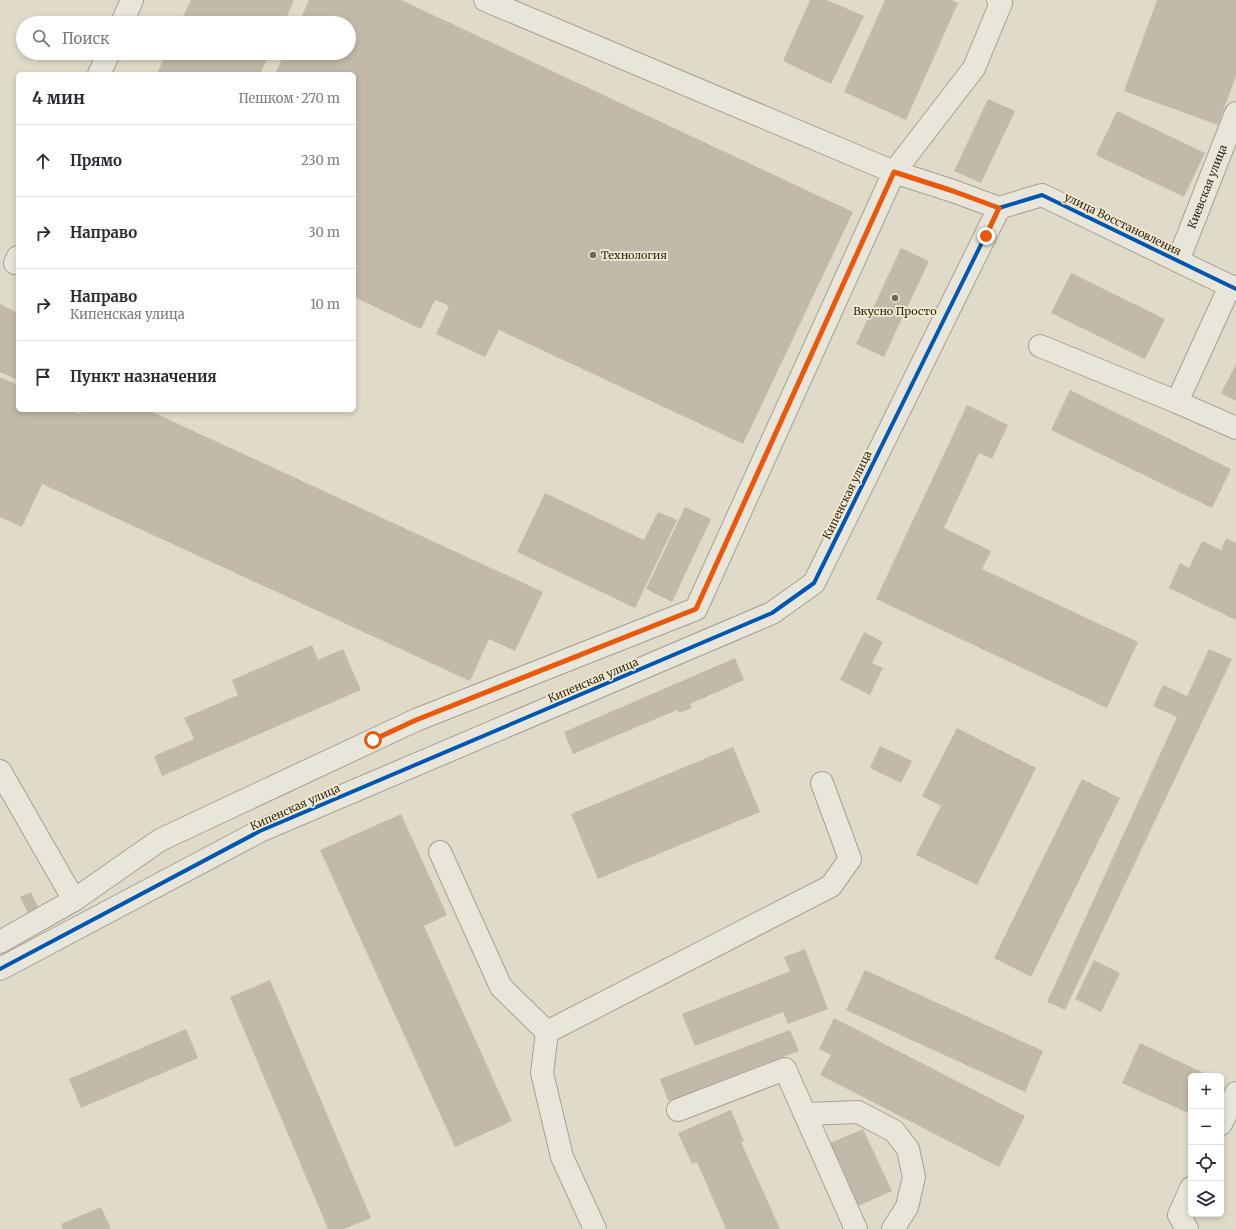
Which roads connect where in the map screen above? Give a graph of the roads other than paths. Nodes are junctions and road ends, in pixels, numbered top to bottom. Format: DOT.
graph roads {
  1 [pos="132,0"];
  2 [pos="485,0"];
  3 [pos="998,0"];
  4 [pos="125,16"];
  5 [pos="106,60"];
  6 [pos="100,72"];
  7 [pos="1236,113"];
  8 [pos="894,172"];
  9 [pos="999,208"];
  10 [pos="1178,261"];
  11 [pos="1233,287"];
  12 [pos="1040,346"];
  13 [pos="1177,402"];
  14 [pos="1236,428"];
  15 [pos="0,770"];
  16 [pos="822,783"];
  17 [pos="440,852"];
  18 [pos="74,900"];
  19 [pos="0,942"];
  20 [pos="0,969"];
  21 [pos="548,1032"];
  22 [pos="1236,1093"];
  23 [pos="678,1110"];
  24 [pos="805,1114"];
  25 [pos="1224,1118"];
  26 [pos="1188,1195"];
  27 [pos="595,1229"];
  28 [pos="856,1229"];
  29 [pos="893,1229"];
  30 [pos="1187,1229"];
  1 -- 4 [label="street"];
  2 -- 8 [label="street"];
  3 -- 8 [label="street"];
  5 -- 6 [label="street"];
  7 -- 10 [label="street, Киевская улица"];
  8 -- 9 [label="street"];
  8 -- 18 [label="street"];
  9 -- 10 [label="street, улица Восстановления"];
  9 -- 20 [label="street, Кипенская улица"];
  10 -- 11 [label="street, улица Восстановления"];
  11 -- 13 [label="street"];
  12 -- 13 [label="street"];
  13 -- 14 [label="street"];
  15 -- 18 [label="street"];
  16 -- 21 [label="street"];
  17 -- 21 [label="street"];
  18 -- 19 [label="street"];
  21 -- 27 [label="street"];
  22 -- 25 [label="street"];
  23 -- 24 [label="street"];
  24 -- 28 [label="street"];
  24 -- 29 [label="street"];
  26 -- 30 [label="street"];
}
